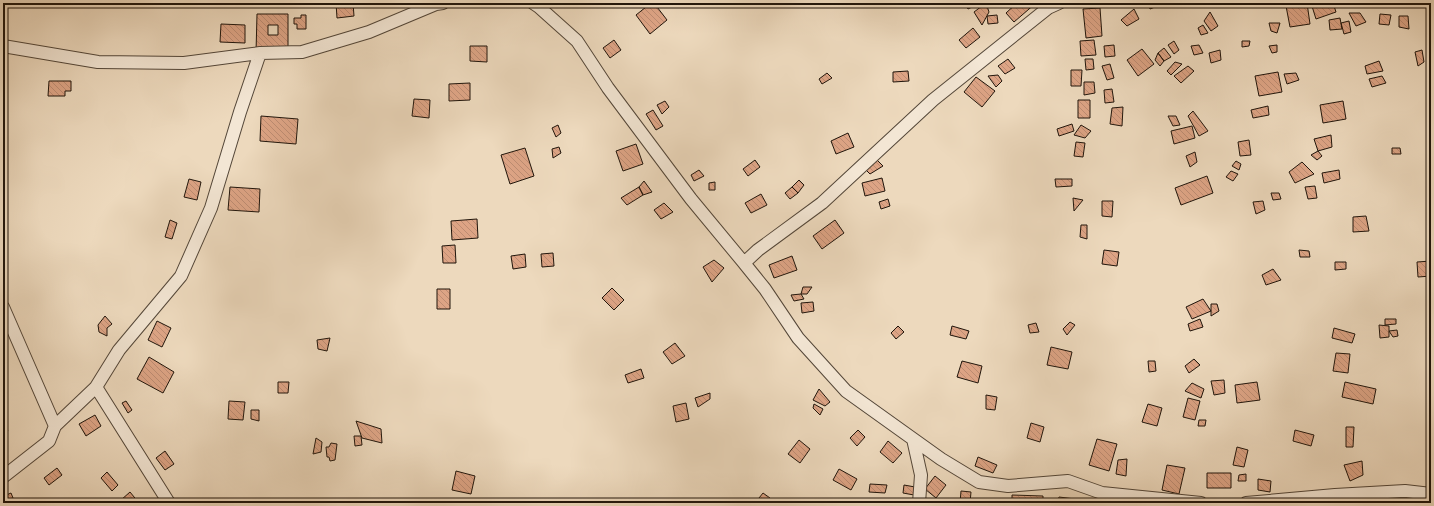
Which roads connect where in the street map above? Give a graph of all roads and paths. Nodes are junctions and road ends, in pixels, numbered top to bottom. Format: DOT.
graph roads {
  1 [pos="443,3"];
  2 [pos="533,3"];
  3 [pos="1059,3"];
  4 [pos="3,46"];
  5 [pos="260,53"];
  6 [pos="744,263"];
  7 [pos="3,307"];
  8 [pos="96,387"];
  9 [pos="55,426"];
  10 [pos="913,439"];
  11 [pos="3,477"];
  12 [pos="1431,494"];
  13 [pos="169,503"];
  14 [pos="919,503"];
  15 [pos="1201,503"];
  16 [pos="1246,503"];
  1 -- 5 [label="street"];
  2 -- 6 [label="street"];
  3 -- 6 [label="street"];
  4 -- 5 [label="street"];
  5 -- 8 [label="street"];
  6 -- 10 [label="street"];
  7 -- 9 [label="street"];
  8 -- 9 [label="street"];
  8 -- 13 [label="street"];
  9 -- 11 [label="street"];
  10 -- 14 [label="street"];
  10 -- 15 [label="street"];
  12 -- 16 [label="street"];
}
